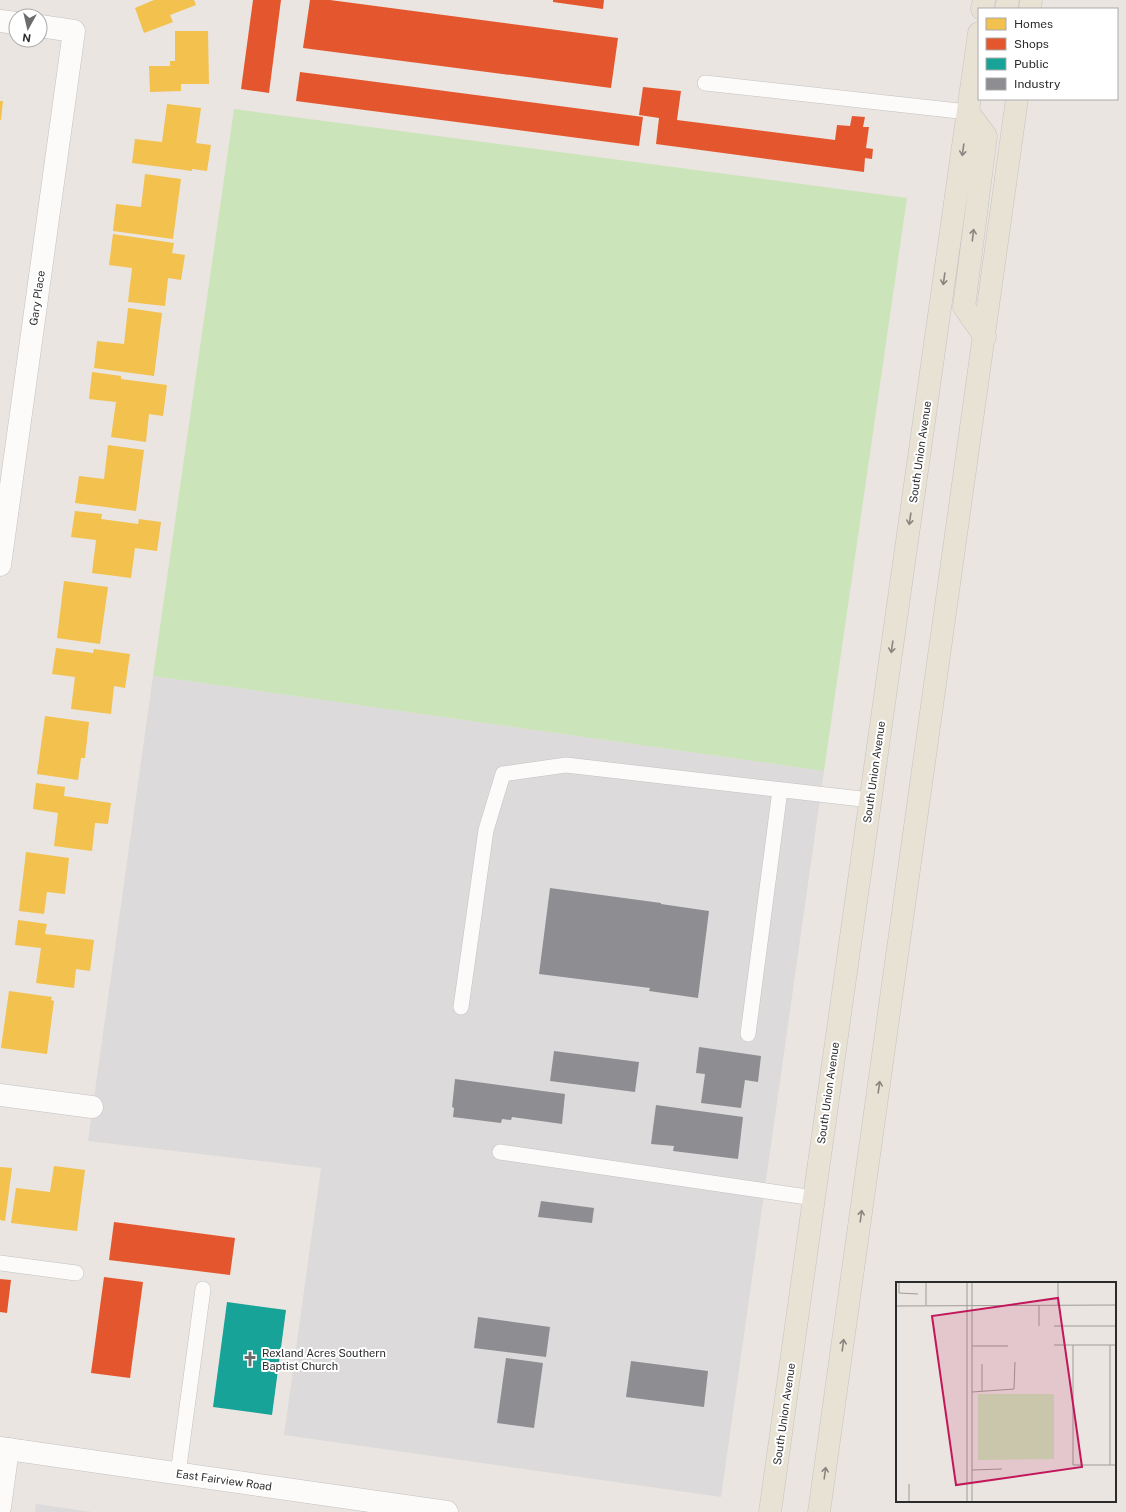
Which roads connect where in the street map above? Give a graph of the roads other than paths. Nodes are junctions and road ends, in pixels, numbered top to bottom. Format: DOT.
graph roads {
  1 [pos="48,27"];
  2 [pos="978,40"];
  3 [pos="705,83"];
  4 [pos="1017,100"];
  5 [pos="968,112"];
  6 [pos="985,337"];
  7 [pos="0,565"];
  8 [pos="780,790"];
  9 [pos="870,800"];
  10 [pos="461,1007"];
  11 [pos="748,1034"];
  12 [pos="0,1095"];
  13 [pos="92,1107"];
  14 [pos="500,1152"];
  15 [pos="814,1198"];
  16 [pos="0,1264"];
  17 [pos="76,1274"];
  18 [pos="203,1290"];
  19 [pos="4,1449"];
  20 [pos="178,1474"];
  21 [pos="0,1507"];
  22 [pos="447,1512"];
  23 [pos="770,1512"];
  24 [pos="820,1512"];
  1 -- 7 [label="street, Gary Place"];
  2 -- 5 [label="main road, South Union Avenue"];
  3 -- 5 [label="lane"];
  4 -- 6 [label="main road"];
  6 -- 5 [label="main road, one-way"];
  5 -- 9 [label="main road, South Union Avenue, one-way"];
  24 -- 6 [label="main road, one-way"];
  8 -- 9 [label="lane"];
  8 -- 10 [label="lane"];
  8 -- 11 [label="lane"];
  9 -- 15 [label="main road, South Union Avenue"];
  12 -- 13 [label="street"];
  14 -- 15 [label="lane"];
  15 -- 23 [label="main road, South Union Avenue"];
  16 -- 17 [label="lane"];
  18 -- 20 [label="lane"];
  19 -- 20 [label="street, East Fairview Road"];
  19 -- 21 [label="street"];
  20 -- 22 [label="street, East Fairview Road"];
}
